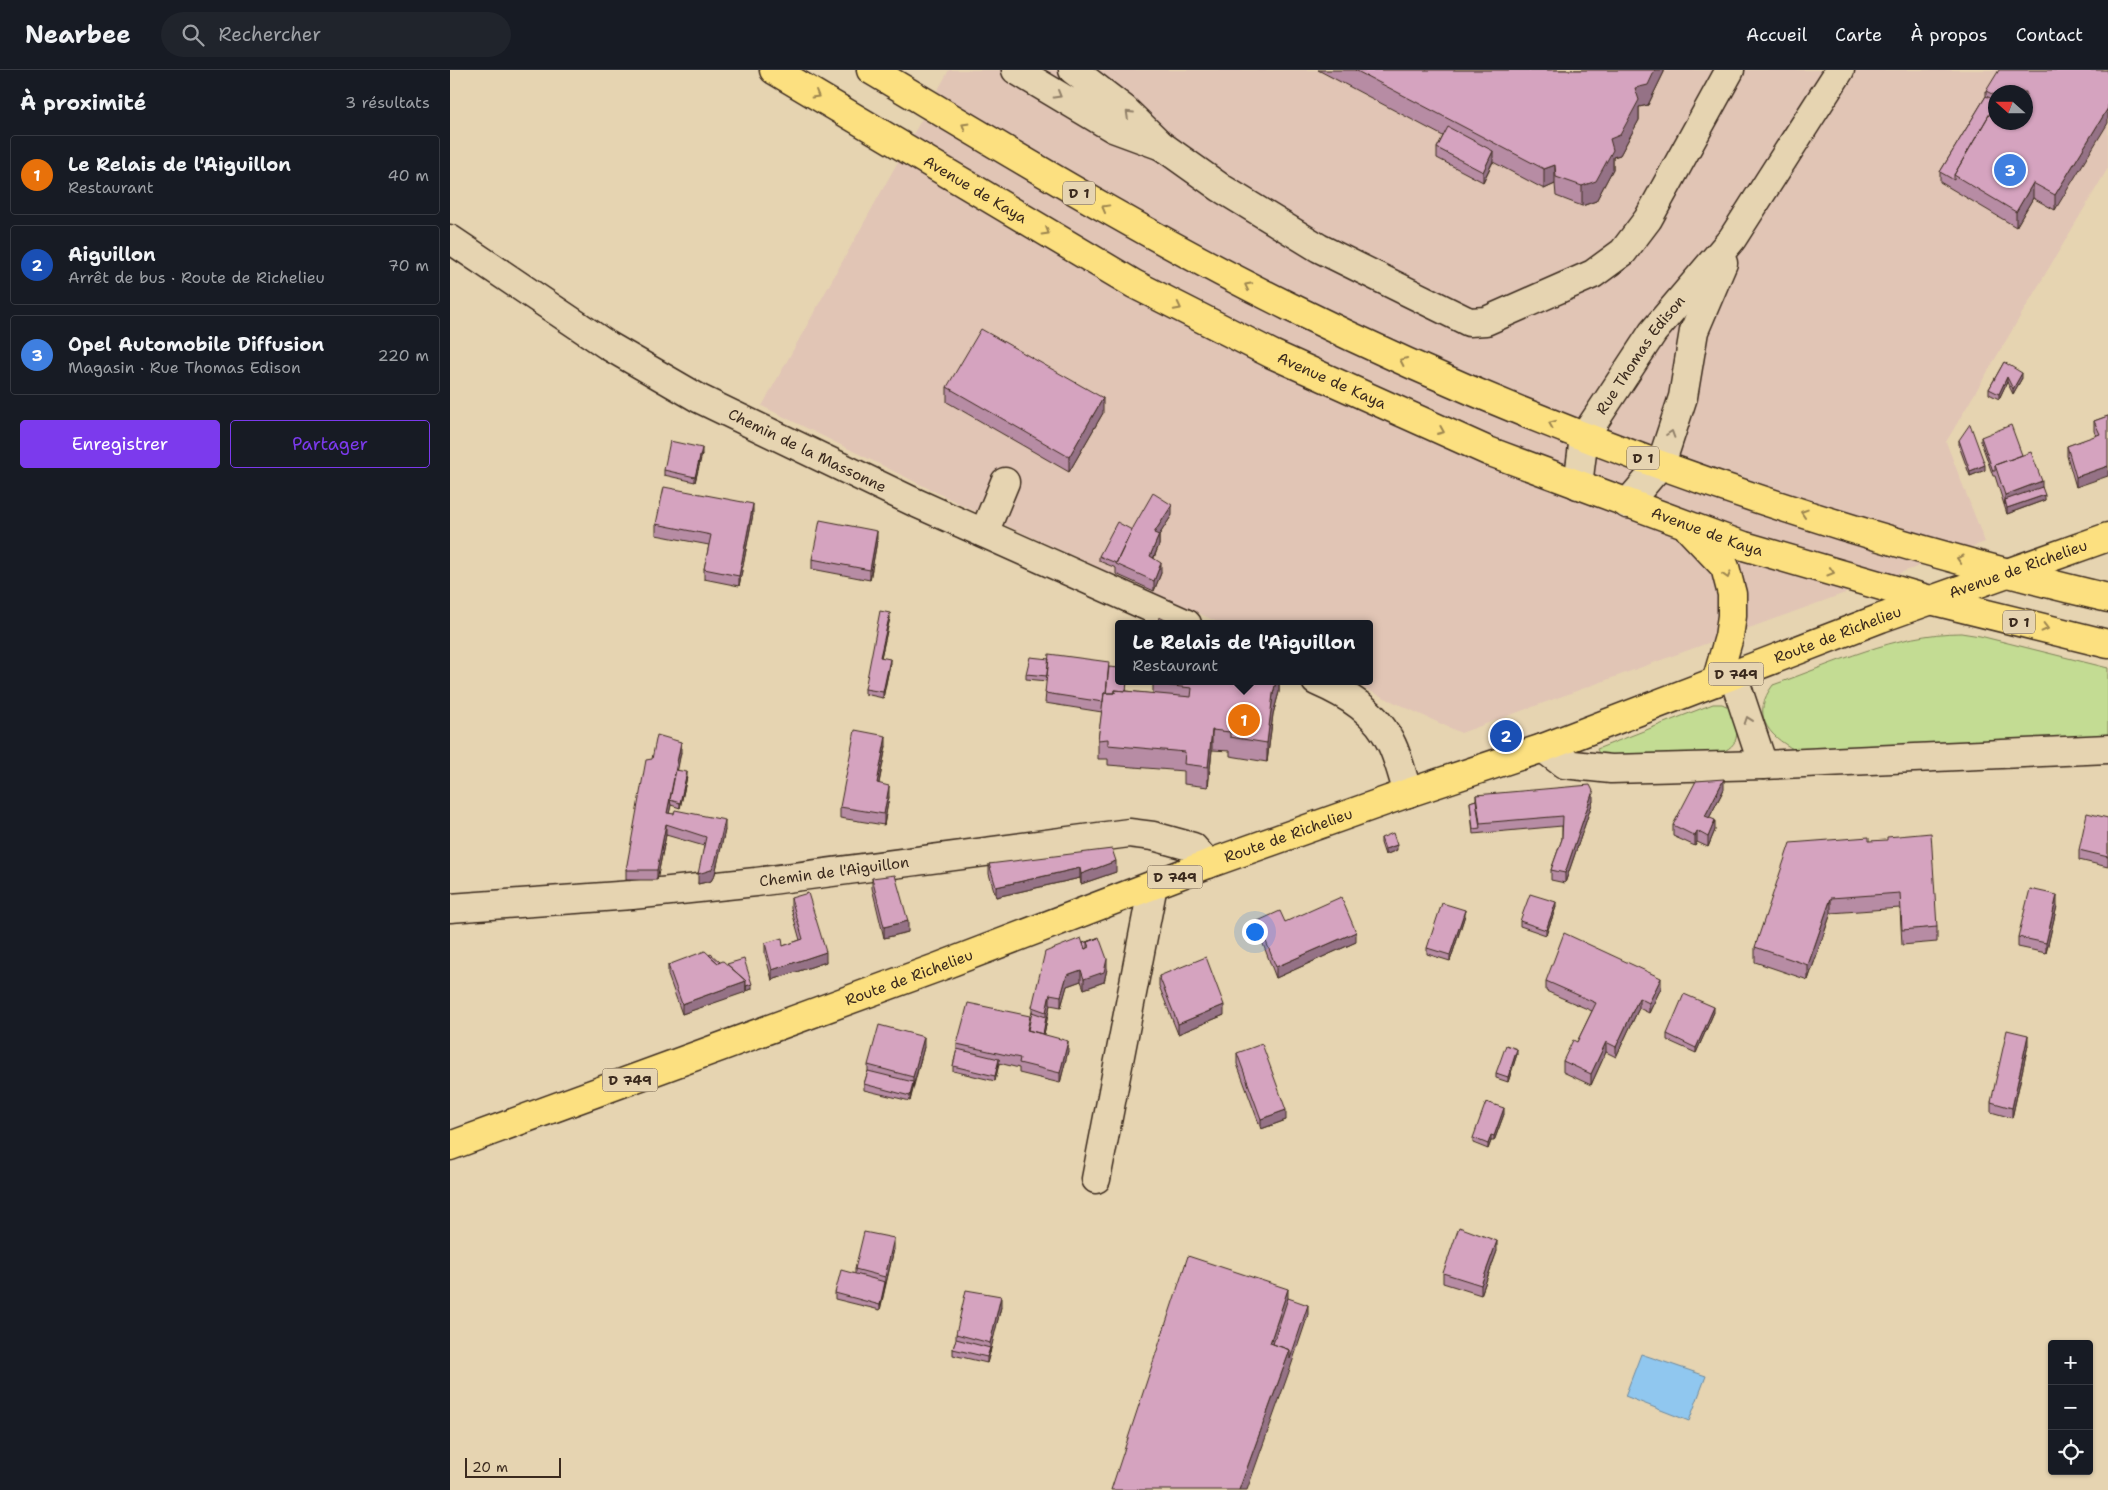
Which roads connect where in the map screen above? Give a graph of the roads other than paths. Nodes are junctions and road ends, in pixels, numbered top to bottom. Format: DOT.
graph roads {
  1 [pos="774,70"];
  2 [pos="870,70"];
  3 [pos="1016,70"];
  4 [pos="1073,70"];
  5 [pos="1730,70"];
  6 [pos="1840,70"];
  7 [pos="1162,146"];
  8 [pos="450,239"];
  9 [pos="1732,240"];
  10 [pos="1584,436"];
  11 [pos="1661,464"];
  12 [pos="1005,482"];
  13 [pos="1578,485"];
  14 [pos="1627,504"];
  15 [pos="1685,524"];
  16 [pos="984,534"];
  17 [pos="2108,537"];
  18 [pos="2007,573"];
  19 [pos="2108,598"];
  20 [pos="1930,600"];
  21 [pos="1178,620"];
  22 [pos="2108,644"];
  23 [pos="1724,678"];
  24 [pos="1325,685"];
  25 [pos="1543,748"];
  26 [pos="2108,749"];
  27 [pos="1763,765"];
  28 [pos="1408,794"];
  29 [pos="1208,864"];
  30 [pos="1153,885"];
  31 [pos="450,908"];
  32 [pos="450,1146"];
  33 [pos="1096,1179"];
  1 -- 13 [label="main road, Avenue de Kaya / D 1, one-way"];
  10 -- 2 [label="main road, D 1, one-way"];
  3 -- 7 [label="street, one-way"];
  7 -- 4 [label="street, one-way"];
  5 -- 7 [label="street"];
  6 -- 9 [label="street, Rue Thomas Edison"];
  8 -- 16 [label="street, Chemin de la Massonne"];
  9 -- 10 [label="street, Rue Thomas Edison"];
  11 -- 9 [label="street, Rue Thomas Edison, one-way"];
  10 -- 11 [label="main road, D 1"];
  10 -- 13 [label="street, Rue Thomas Edison"];
  11 -- 14 [label="street, Rue Thomas Edison"];
  18 -- 11 [label="main road, D 1, one-way"];
  12 -- 16 [label="street"];
  13 -- 14 [label="main road, Avenue de Kaya / D 1"];
  14 -- 15 [label="main road, Avenue de Kaya / D 1"];
  15 -- 20 [label="main road, Avenue de Kaya / D 1, one-way"];
  15 -- 23 [label="main road, one-way"];
  16 -- 21 [label="street, Chemin de la Massonne"];
  17 -- 18 [label="main road, Avenue de Richelieu / D 749"];
  18 -- 19 [label="main road, D 1"];
  18 -- 20 [label="main road, Avenue de Richelieu / D 749"];
  20 -- 22 [label="main road, D 1, one-way"];
  20 -- 23 [label="main road, Route de Richelieu / D 749"];
  23 -- 25 [label="main road, Route de Richelieu / D 749"];
  27 -- 23 [label="street, one-way"];
  24 -- 28 [label="street"];
  25 -- 27 [label="street"];
  25 -- 28 [label="main road, Route de Richelieu / D 749"];
  26 -- 27 [label="street"];
  28 -- 29 [label="main road, Route de Richelieu / D 749"];
  29 -- 30 [label="main road, Route de Richelieu / D 749"];
  29 -- 31 [label="street, Chemin de l'Aiguillon"];
  30 -- 32 [label="main road, Route de Richelieu / D 749"];
  30 -- 33 [label="street"];
}
